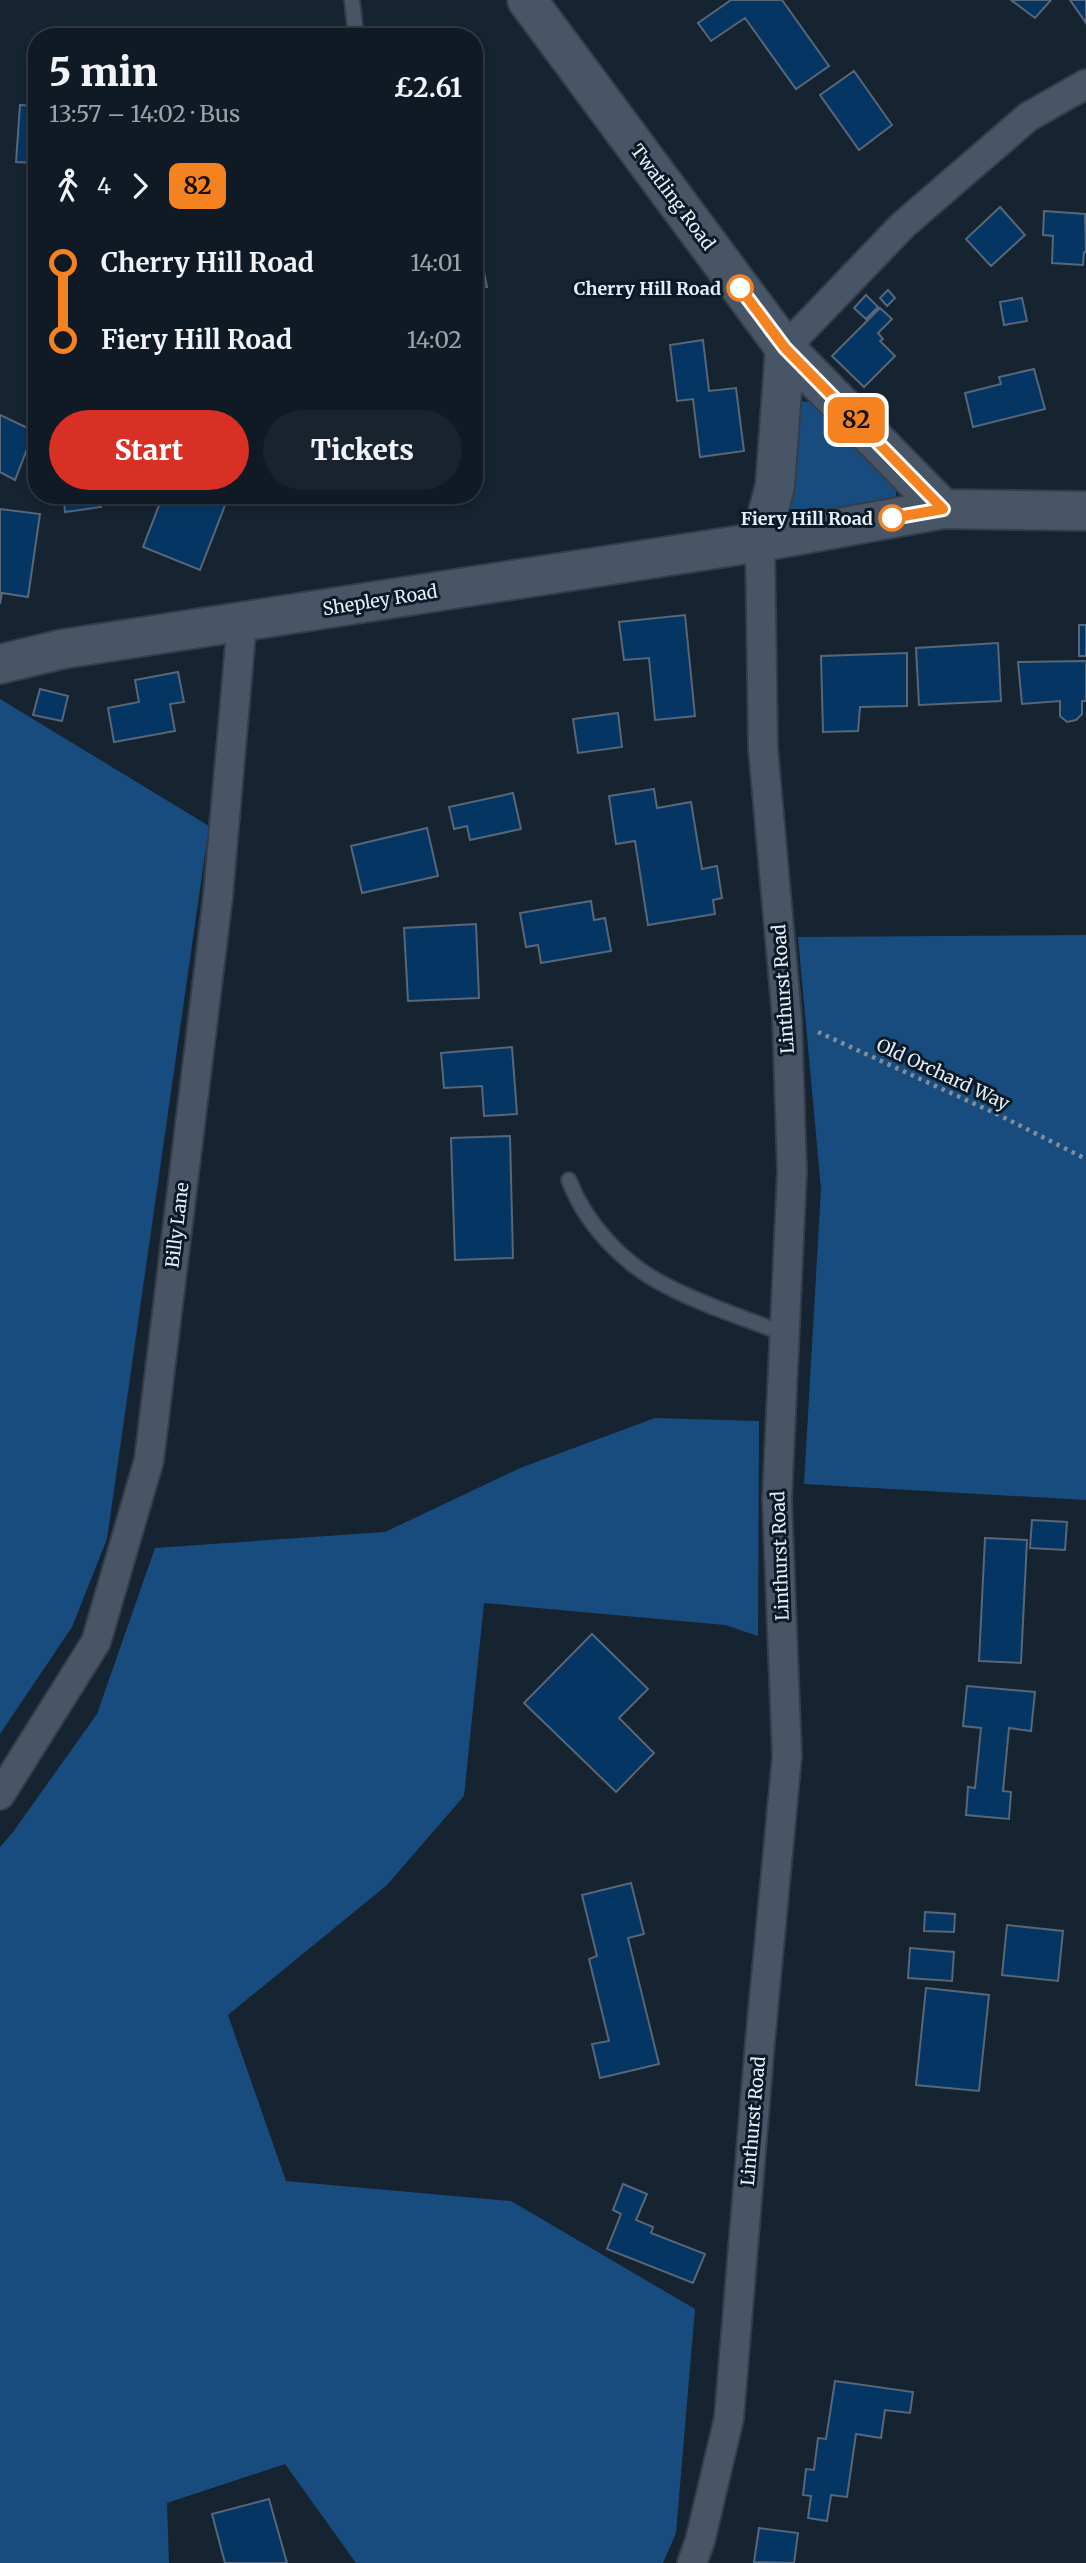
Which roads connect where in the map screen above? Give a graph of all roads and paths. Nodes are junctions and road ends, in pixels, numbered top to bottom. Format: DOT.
graph roads {
  1 [pos="352,0"];
  2 [pos="527,0"];
  3 [pos="355,28"];
  4 [pos="1086,84"];
  5 [pos="785,348"];
  6 [pos="943,509"];
  7 [pos="1086,511"];
  8 [pos="760,542"];
  9 [pos="242,622"];
  10 [pos="0,664"];
  11 [pos="787,1018"];
  12 [pos="1086,1159"];
  13 [pos="569,1180"];
  14 [pos="785,1334"];
  15 [pos="0,1795"];
  16 [pos="692,2563"];
  1 -- 3 [label="lane"];
  2 -- 5 [label="street, Twatling Road"];
  4 -- 5 [label="street"];
  5 -- 6 [label="street, Twatling Road"];
  5 -- 8 [label="street"];
  6 -- 7 [label="street"];
  6 -- 8 [label="street"];
  8 -- 9 [label="street, Shepley Road"];
  8 -- 11 [label="street, Linthurst Road"];
  9 -- 10 [label="street, Shepley Road"];
  9 -- 15 [label="street, Billy Lane"];
  11 -- 12 [label="path, Old Orchard Way"];
  11 -- 14 [label="street, Linthurst Road"];
  13 -- 14 [label="lane"];
  14 -- 16 [label="street, Linthurst Road"];
}
